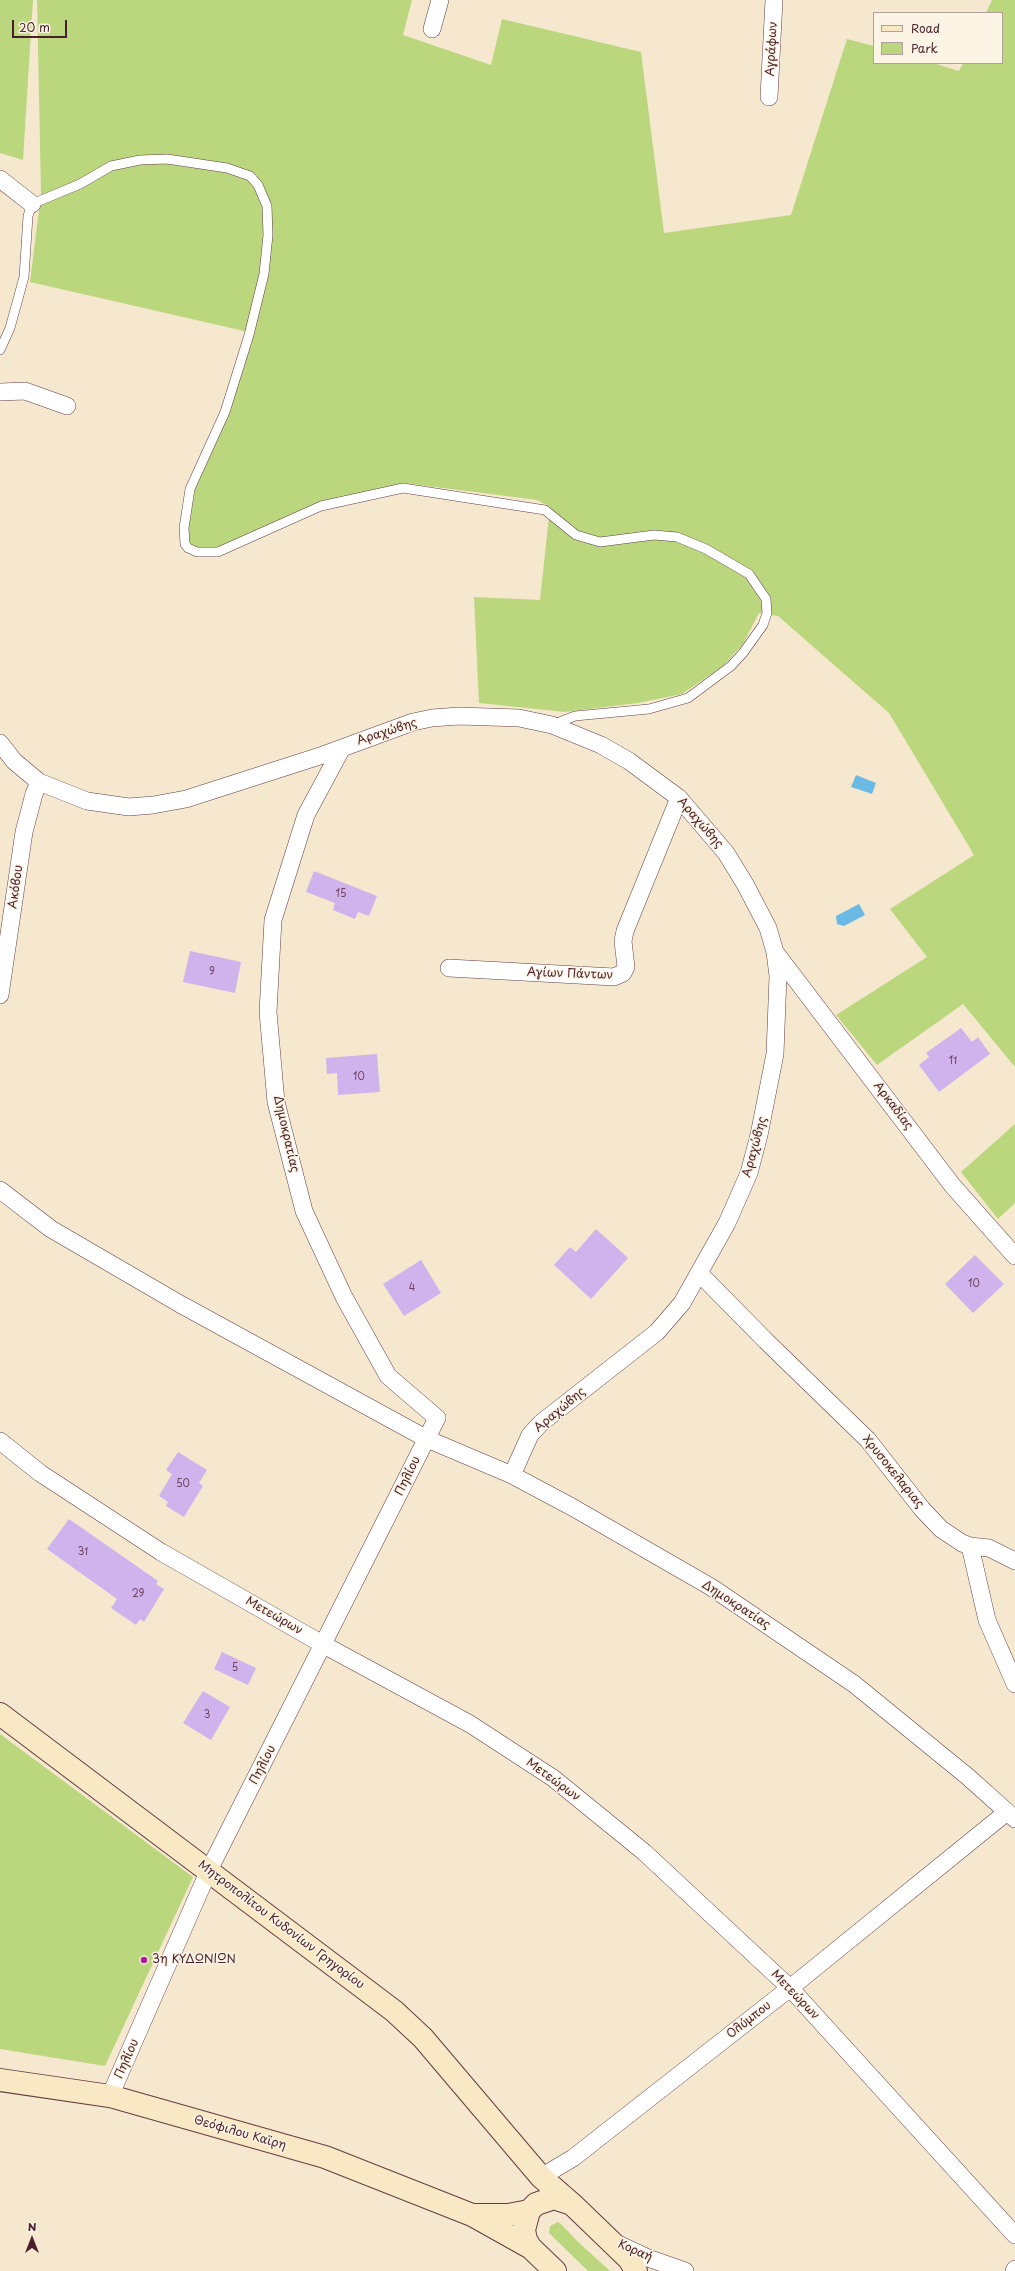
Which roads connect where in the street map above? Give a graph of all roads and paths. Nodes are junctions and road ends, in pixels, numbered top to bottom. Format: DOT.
graph roads {
  1 [pos="440,0"];
  2 [pos="774,0"];
  3 [pos="432,29"];
  4 [pos="769,97"];
  5 [pos="0,178"];
  6 [pos="32,204"];
  7 [pos="0,350"];
  8 [pos="0,392"];
  9 [pos="67,406"];
  10 [pos="552,725"];
  11 [pos="0,743"];
  12 [pos="342,748"];
  13 [pos="39,782"];
  14 [pos="679,798"];
  15 [pos="775,952"];
  16 [pos="449,968"];
  17 [pos="0,995"];
  18 [pos="0,1190"];
  19 [pos="1015,1256"];
  20 [pos="700,1273"];
  21 [pos="426,1439"];
  22 [pos="0,1441"];
  23 [pos="512,1475"];
  24 [pos="970,1546"];
  25 [pos="1015,1561"];
  26 [pos="324,1645"];
  27 [pos="1015,1684"];
  28 [pos="0,1714"];
  29 [pos="1011,1816"];
  30 [pos="210,1870"];
  31 [pos="790,1988"];
  32 [pos="0,2080"];
  33 [pos="110,2096"];
  34 [pos="537,2172"];
  35 [pos="572,2204"];
  36 [pos="532,2208"];
  37 [pos="472,2215"];
  38 [pos="1015,2235"];
  39 [pos="608,2239"];
  40 [pos="531,2248"];
  41 [pos="555,2271"];
  42 [pos="636,2271"];
  43 [pos="685,2271"];
  1 -- 3 [label="street"];
  2 -- 4 [label="street, Αγράφων"];
  5 -- 6 [label="street"];
  6 -- 7 [label="lane"];
  6 -- 10 [label="lane"];
  8 -- 9 [label="street"];
  10 -- 12 [label="street, Αραχώβης"];
  10 -- 14 [label="street, Αραχώβης"];
  11 -- 13 [label="street, Αραχώβης"];
  12 -- 13 [label="street, Αραχώβης"];
  12 -- 21 [label="street, Δημοκρατίας"];
  13 -- 17 [label="street, Ακόβου"];
  14 -- 15 [label="street, Αραχώβης"];
  14 -- 16 [label="street, Αγίων Πάντων"];
  15 -- 19 [label="street, Αρκαδίας"];
  15 -- 20 [label="street, Αραχώβης"];
  18 -- 21 [label="street, Δημοκρατίας"];
  20 -- 23 [label="street, Αραχώβης"];
  20 -- 24 [label="street, Χρυσοκελαριας"];
  21 -- 23 [label="street, Δημοκρατίας"];
  21 -- 26 [label="street, Πηλίου"];
  22 -- 26 [label="street, Μετεώρων"];
  23 -- 29 [label="street, Δημοκρατίας"];
  24 -- 25 [label="street"];
  24 -- 27 [label="street"];
  26 -- 30 [label="street, Πηλίου"];
  26 -- 31 [label="street, Μετεώρων"];
  28 -- 30 [label="street, Μητροπολίτου Κυδονίων Γρηγορίου"];
  29 -- 31 [label="street, Ολύμπου"];
  30 -- 33 [label="street, Πηλίου"];
  30 -- 34 [label="street, Μητροπολίτου Κυδονίων Γρηγορίου"];
  31 -- 34 [label="street, Ολύμπου"];
  31 -- 38 [label="street, Μετεώρων"];
  32 -- 33 [label="street, Θεόφιλου Καϊρη"];
  33 -- 37 [label="street, Θεόφιλου Καϊρη"];
  34 -- 35 [label="street, Μητροπολίτου Κυδονίων Γρηγορίου"];
  34 -- 36 [label="street, Μητροπολίτου Κυδονίων Γρηγορίου"];
  35 -- 36 [label="street, Θεόφιλου Καϊρη"];
  35 -- 39 [label="street, Μητροπολίτου Κυδονίων Γρηγορίου"];
  36 -- 37 [label="street, Θεόφιλου Καϊρη"];
  36 -- 40 [label="street, Μητροπολίτου Κυδονίων Γρηγορίου"];
  37 -- 40 [label="street, Θεόφιλου Καϊρη"];
  39 -- 42 [label="street, Μητροπολίτου Κυδονίων Γρηγορίου"];
  39 -- 43 [label="street, Κοραή"];
  40 -- 41 [label="street"];
}
